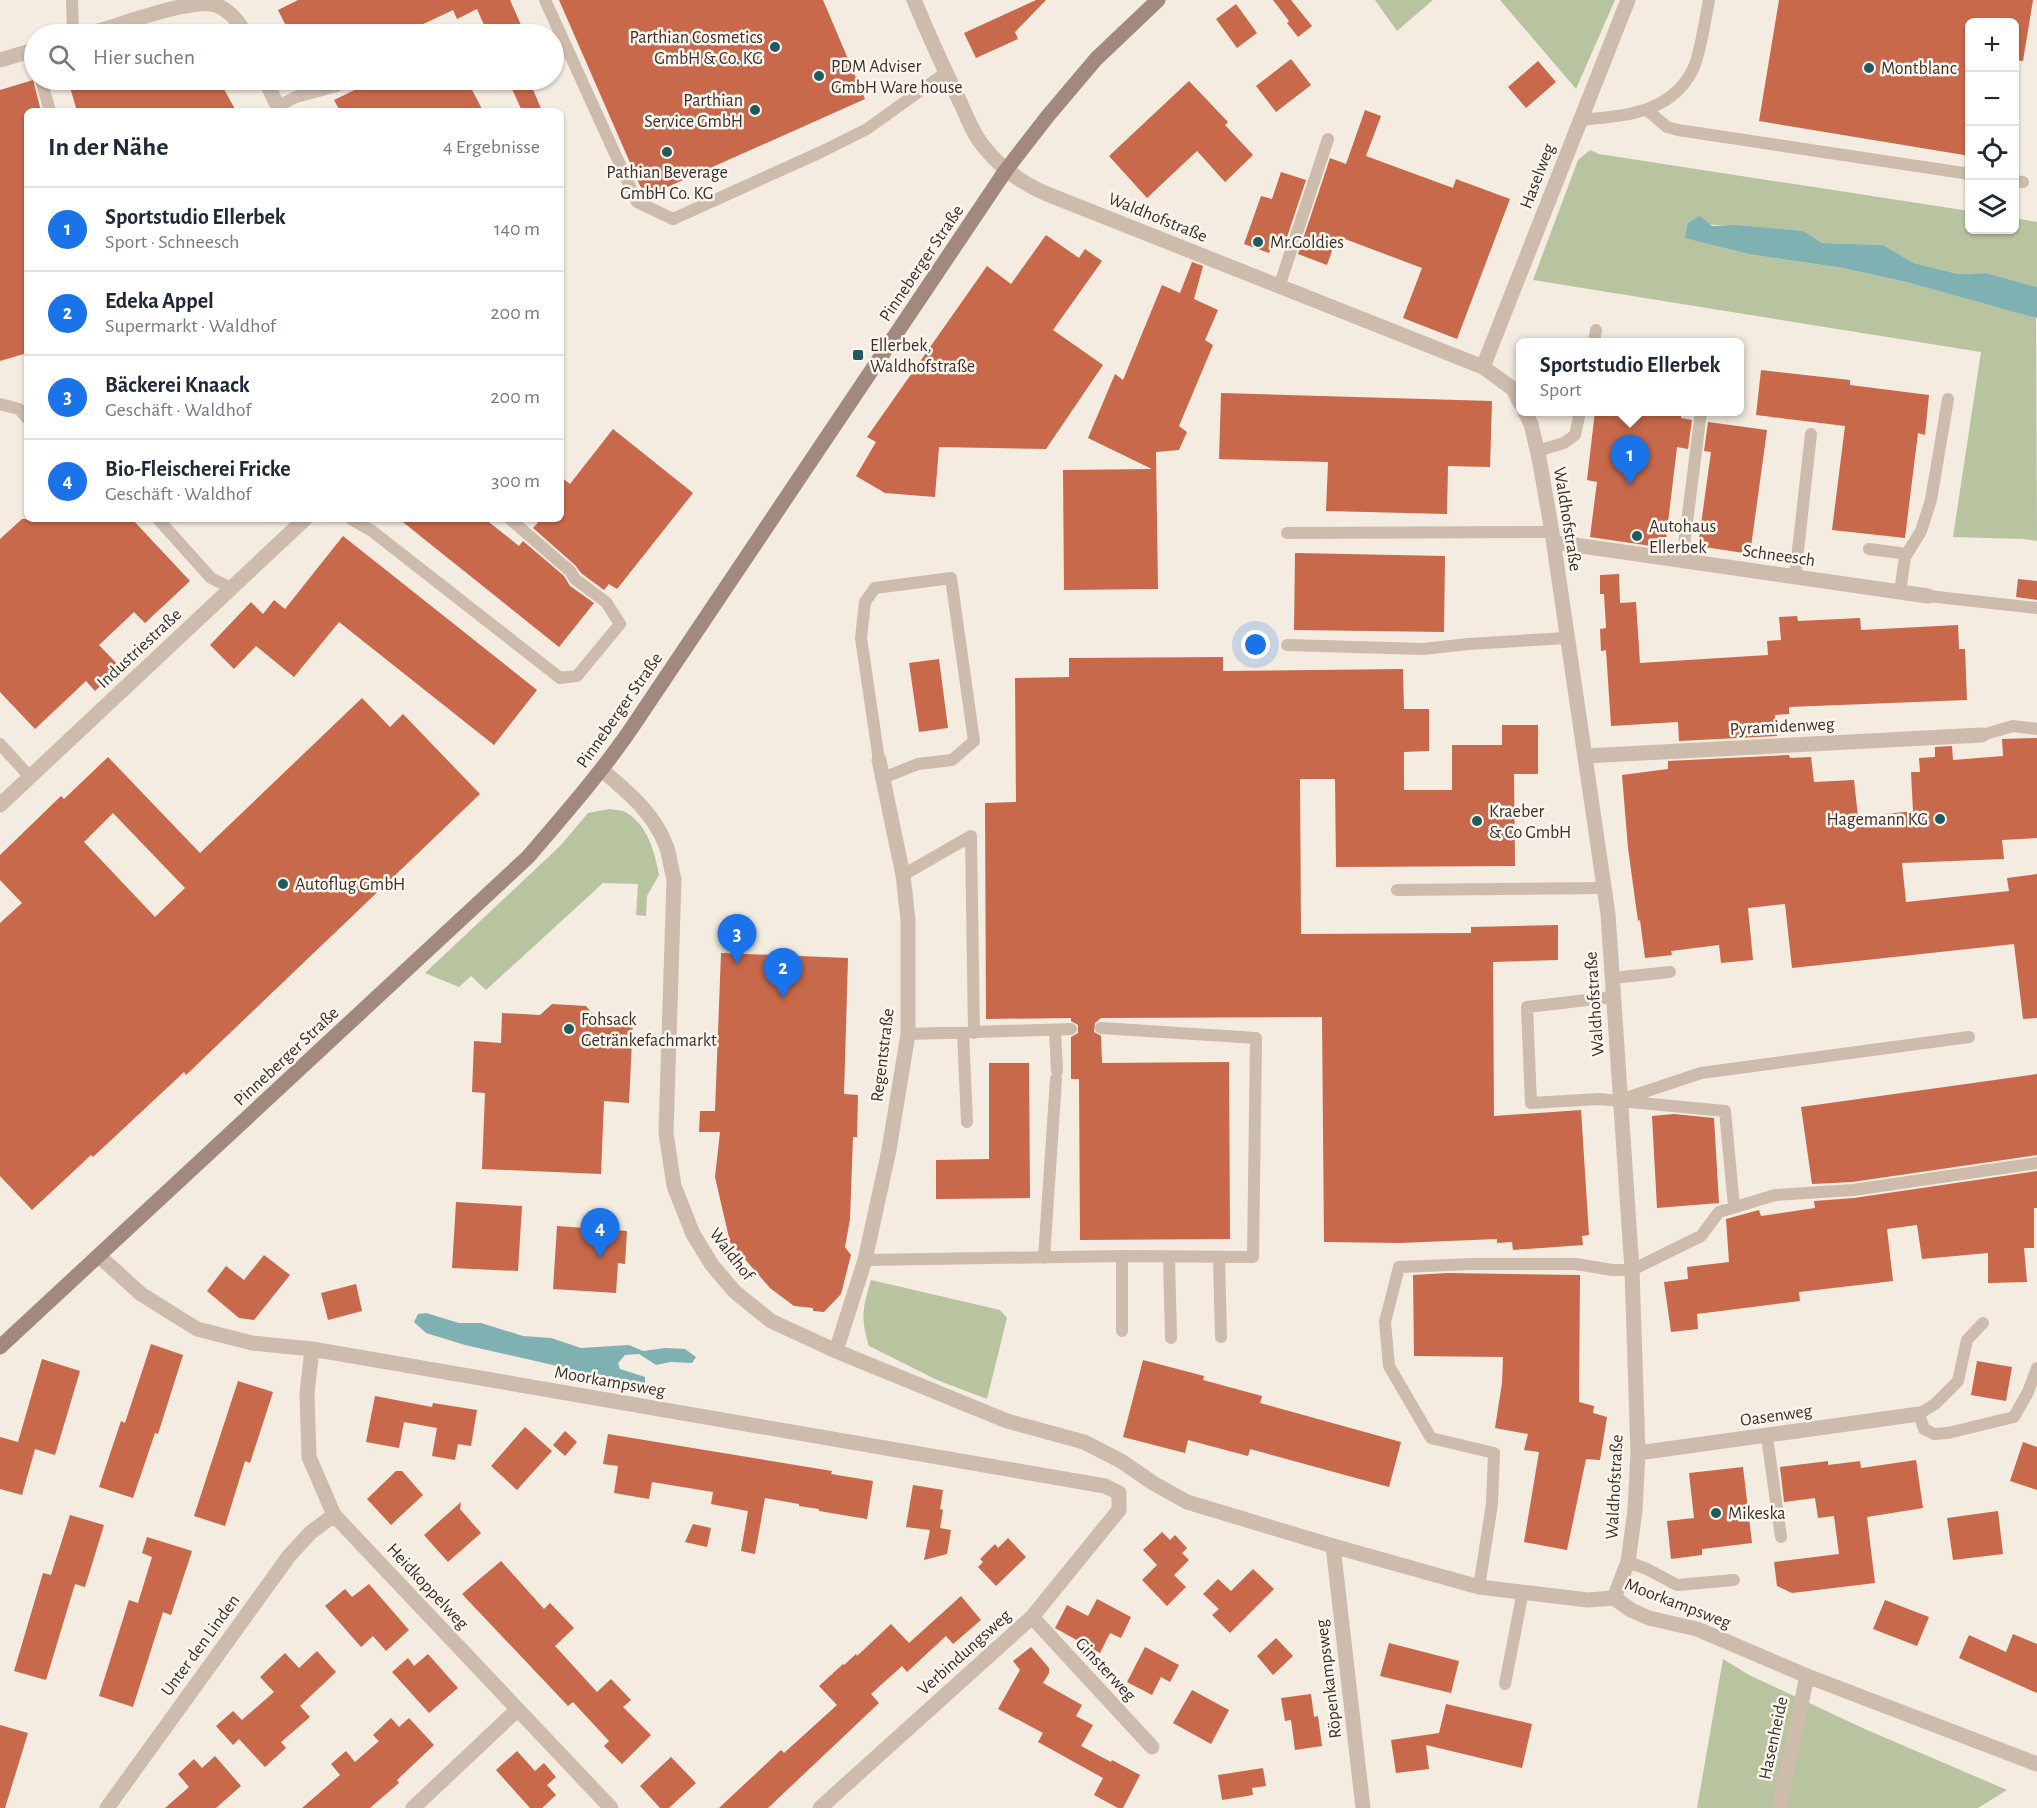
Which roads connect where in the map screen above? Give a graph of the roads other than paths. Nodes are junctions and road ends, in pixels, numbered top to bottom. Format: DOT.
graph roads {
  1 [pos="72,0"];
  2 [pos="545,0"];
  3 [pos="914,0"];
  4 [pos="1158,0"];
  5 [pos="1628,0"];
  6 [pos="1709,0"];
  7 [pos="182,3"];
  8 [pos="73,24"];
  9 [pos="118,24"];
  10 [pos="238,24"];
  11 [pos="556,24"];
  12 [pos="564,42"];
  13 [pos="24,55"];
  14 [pos="0,60"];
  15 [pos="945,73"];
  16 [pos="44,90"];
  17 [pos="270,90"];
  18 [pos="323,90"];
  19 [pos="49,108"];
  20 [pos="279,108"];
  21 [pos="281,108"];
  22 [pos="1647,110"];
  23 [pos="1579,120"];
  24 [pos="1328,139"];
  25 [pos="1006,170"];
  26 [pos="1965,173"];
  27 [pos="1279,286"];
  28 [pos="1482,367"];
  29 [pos="1516,395"];
  30 [pos="1948,399"];
  31 [pos="0,404"];
  32 [pos="24,415"];
  33 [pos="1527,416"];
  34 [pos="1579,416"];
  35 [pos="1700,416"];
  36 [pos="1811,434"];
  37 [pos="1537,451"];
  38 [pos="161,522"];
  39 [pos="302,522"];
  40 [pos="356,522"];
  41 [pos="513,522"];
  42 [pos="1287,533"];
  43 [pos="1553,537"];
  44 [pos="1869,549"];
  45 [pos="1905,557"];
  46 [pos="1682,561"];
  47 [pos="1795,577"];
  48 [pos="231,588"];
  49 [pos="1900,592"];
  50 [pos="1928,596"];
  51 [pos="2037,608"];
  52 [pos="1566,638"];
  53 [pos="1287,645"];
  54 [pos="2037,729"];
  55 [pos="1982,735"];
  56 [pos="0,744"];
  57 [pos="1585,756"];
  58 [pos="879,759"];
  59 [pos="602,770"];
  60 [pos="30,777"];
  61 [pos="883,778"];
  62 [pos="0,805"];
  63 [pos="903,875"];
  64 [pos="1603,888"];
  65 [pos="1397,890"];
  66 [pos="1670,972"];
  67 [pos="1612,978"];
  68 [pos="1613,997"];
  69 [pos="1101,1028"];
  70 [pos="1071,1029"];
  71 [pos="1055,1030"];
  72 [pos="969,1033"];
  73 [pos="908,1034"];
  74 [pos="1969,1037"];
  75 [pos="1619,1101"];
  76 [pos="967,1122"];
  77 [pos="2037,1163"];
  78 [pos="1734,1207"];
  79 [pos="99,1256"];
  80 [pos="1122,1256"];
  81 [pos="1168,1257"];
  82 [pos="1044,1258"];
  83 [pos="1219,1258"];
  84 [pos="864,1260"];
  85 [pos="1632,1270"];
  86 [pos="1983,1323"];
  87 [pos="1122,1331"];
  88 [pos="1221,1337"];
  89 [pos="1171,1338"];
  90 [pos="0,1347"];
  91 [pos="312,1349"];
  92 [pos="836,1351"];
  93 [pos="2037,1368"];
  94 [pos="1919,1414"];
  95 [pos="1767,1437"];
  96 [pos="1638,1453"];
  97 [pos="1187,1502"];
  98 [pos="1119,1510"];
  99 [pos="334,1515"];
  100 [pos="1781,1537"];
  101 [pos="1333,1546"];
  102 [pos="1628,1562"];
  103 [pos="1734,1580"];
  104 [pos="1479,1587"];
  105 [pos="1523,1591"];
  106 [pos="1614,1599"];
  107 [pos="1032,1617"];
  108 [pos="1807,1676"];
  109 [pos="1505,1684"];
  110 [pos="517,1710"];
  111 [pos="1152,1747"];
  112 [pos="2037,1764"];
  113 [pos="106,1808"];
  114 [pos="413,1808"];
  115 [pos="611,1808"];
  116 [pos="820,1808"];
  117 [pos="1363,1808"];
  118 [pos="1779,1808"];
  1 -- 8 [label="lane"];
  2 -- 11 [label="lane"];
  3 -- 15 [label="street, Waldhofstraße"];
  4 -- 25 [label="main road, Pinneberger Straße"];
  5 -- 23 [label="street, Haselweg"];
  6 -- 22 [label="lane"];
  7 -- 9 [label="street"];
  7 -- 10 [label="street"];
  12 -- 15 [label="lane"];
  13 -- 14 [label="street"];
  15 -- 25 [label="street, Waldhofstraße"];
  16 -- 19 [label="lane"];
  17 -- 20 [label="street"];
  18 -- 21 [label="lane"];
  22 -- 23 [label="lane"];
  22 -- 26 [label="lane"];
  23 -- 28 [label="street, Haselweg"];
  24 -- 27 [label="lane"];
  25 -- 27 [label="street, Waldhofstraße"];
  25 -- 59 [label="main road, Pinneberger Straße"];
  27 -- 28 [label="street, Waldhofstraße"];
  28 -- 29 [label="street, Waldhofstraße"];
  30 -- 45 [label="lane"];
  31 -- 32 [label="lane"];
  33 -- 37 [label="street, Waldhofstraße"];
  34 -- 37 [label="lane"];
  35 -- 46 [label="lane"];
  36 -- 47 [label="lane"];
  37 -- 43 [label="street, Waldhofstraße"];
  38 -- 48 [label="lane"];
  39 -- 48 [label="street, Industriestraße"];
  40 -- 41 [label="lane"];
  42 -- 43 [label="lane"];
  43 -- 46 [label="street, Schneesch"];
  43 -- 52 [label="street, Waldhofstraße"];
  44 -- 45 [label="lane"];
  45 -- 49 [label="lane"];
  46 -- 47 [label="street, Schneesch"];
  47 -- 49 [label="street, Schneesch"];
  48 -- 60 [label="street, Industriestraße"];
  49 -- 50 [label="street, Schneesch"];
  50 -- 51 [label="lane"];
  52 -- 53 [label="lane"];
  52 -- 57 [label="street, Waldhofstraße"];
  54 -- 55 [label="lane"];
  55 -- 57 [label="street, Pyramidenweg"];
  56 -- 60 [label="lane"];
  57 -- 64 [label="street, Waldhofstraße"];
  58 -- 61 [label="street, Regentstraße"];
  58 -- 61 [label="lane"];
  59 -- 79 [label="main road, Pinneberger Straße"];
  59 -- 92 [label="street, Waldhof"];
  60 -- 62 [label="street, Industriestraße"];
  61 -- 63 [label="street, Regentstraße"];
  63 -- 72 [label="lane"];
  63 -- 73 [label="street, Regentstraße"];
  64 -- 65 [label="lane"];
  64 -- 67 [label="street, Waldhofstraße"];
  66 -- 67 [label="lane"];
  67 -- 68 [label="street, Waldhofstraße"];
  68 -- 75 [label="street, Waldhofstraße"];
  68 -- 75 [label="lane"];
  69 -- 83 [label="lane"];
  70 -- 71 [label="lane"];
  71 -- 72 [label="lane"];
  71 -- 82 [label="lane"];
  72 -- 73 [label="lane"];
  72 -- 76 [label="lane"];
  73 -- 84 [label="street, Regentstraße"];
  74 -- 75 [label="lane"];
  75 -- 78 [label="lane"];
  75 -- 85 [label="street, Waldhofstraße"];
  77 -- 78 [label="lane"];
  78 -- 85 [label="lane"];
  79 -- 90 [label="main road, Pinneberger Straße"];
  79 -- 91 [label="street, Moorkampsweg"];
  80 -- 81 [label="lane"];
  80 -- 82 [label="lane"];
  80 -- 87 [label="lane"];
  81 -- 83 [label="lane"];
  81 -- 89 [label="lane"];
  82 -- 84 [label="lane"];
  83 -- 88 [label="lane"];
  84 -- 92 [label="street, Regentstraße"];
  85 -- 96 [label="street, Waldhofstraße"];
  85 -- 104 [label="lane"];
  86 -- 94 [label="lane"];
  91 -- 98 [label="street, Moorkampsweg"];
  91 -- 99 [label="street, Heidkoppelweg"];
  92 -- 97 [label="street, Waldhof"];
  93 -- 94 [label="lane"];
  94 -- 95 [label="street, Oasenweg"];
  95 -- 96 [label="street, Oasenweg"];
  95 -- 100 [label="lane"];
  96 -- 102 [label="street, Waldhofstraße"];
  97 -- 101 [label="street, Moorkampsweg"];
  98 -- 107 [label="street, Verbindungsweg"];
  99 -- 110 [label="street, Heidkoppelweg"];
  99 -- 113 [label="street, Unter den Linden"];
  101 -- 104 [label="street, Moorkampsweg"];
  101 -- 117 [label="street, Röpenkampsweg"];
  102 -- 103 [label="lane"];
  102 -- 106 [label="street, Waldhofstraße"];
  104 -- 105 [label="street, Moorkampsweg"];
  105 -- 106 [label="street, Moorkampsweg"];
  105 -- 109 [label="lane"];
  106 -- 108 [label="street, Moorkampsweg"];
  107 -- 111 [label="street, Ginsterweg"];
  107 -- 116 [label="street, Verbindungsweg"];
  108 -- 112 [label="street, Moorkampsweg"];
  108 -- 118 [label="street, Hasenheide"];
  110 -- 114 [label="street"];
  110 -- 115 [label="street, Heidkoppelweg"];
}
